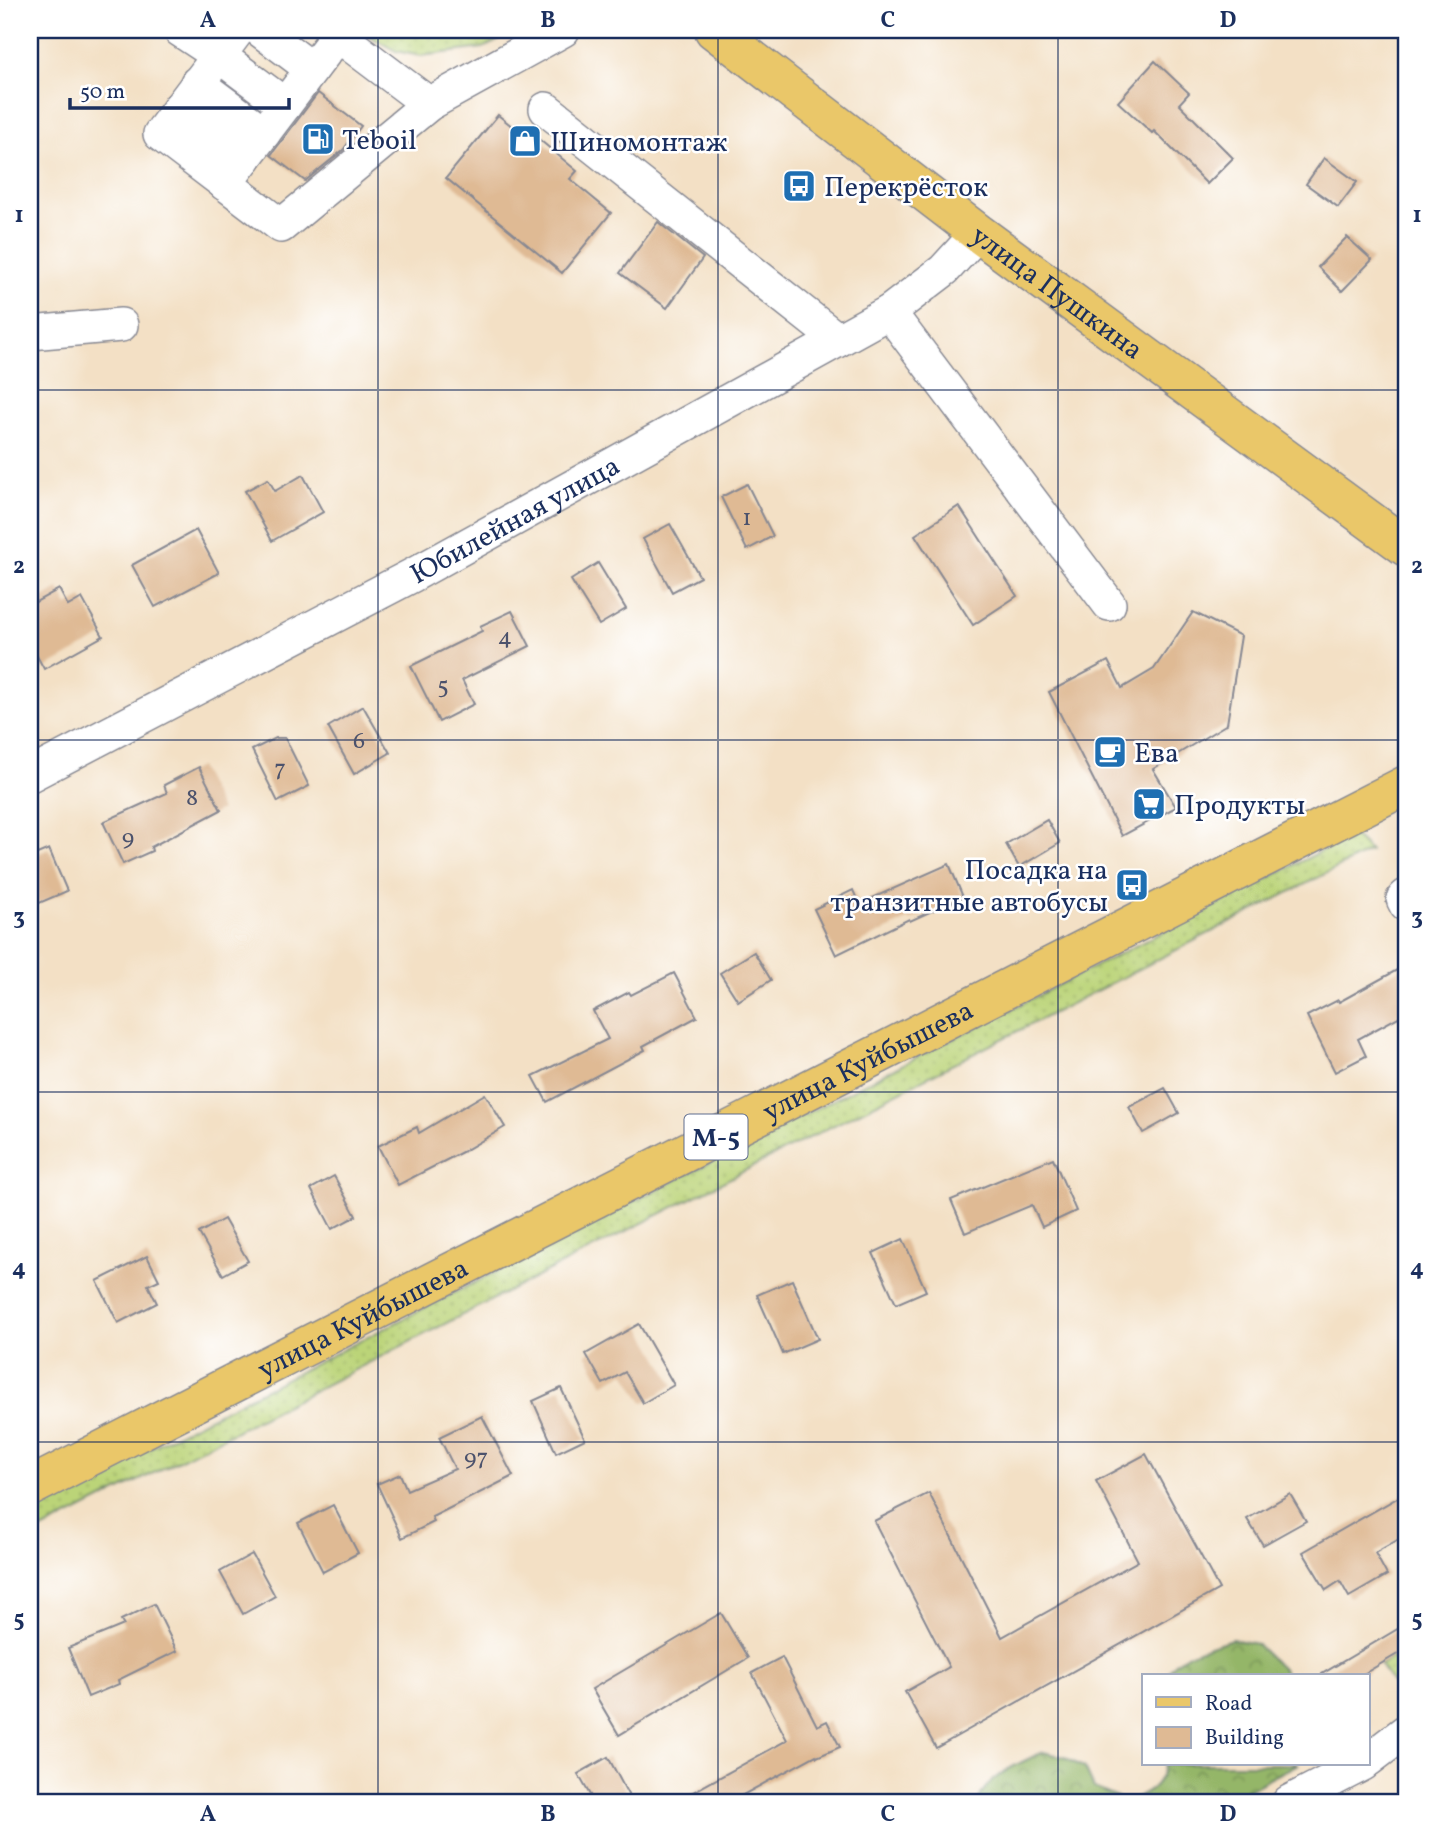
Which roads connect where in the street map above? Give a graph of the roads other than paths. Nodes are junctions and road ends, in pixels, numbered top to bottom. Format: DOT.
graph roads {
  1 [pos="180,30"];
  2 [pos="260,30"];
  3 [pos="563,30"];
  4 [pos="714,30"];
  5 [pos="334,32"];
  6 [pos="228,42"];
  7 [pos="312,69"];
  8 [pos="188,95"];
  9 [pos="429,104"];
  10 [pos="285,105"];
  11 [pos="546,109"];
  12 [pos="254,145"];
  13 [pos="225,184"];
  14 [pos="978,233"];
  15 [pos="889,312"];
  16 [pos="121,325"];
  17 [pos="30,333"];
  18 [pos="838,340"];
  19 [pos="1401,538"];
  20 [pos="1109,604"];
  21 [pos="30,775"];
  22 [pos="1405,783"];
  23 [pos="1406,896"];
  24 [pos="1406,905"];
  25 [pos="30,1487"];
  26 [pos="1406,1731"];
  27 [pos="1370,1758"];
  28 [pos="1359,1766"];
  29 [pos="1289,1802"];
  1 -- 6 [label="street"];
  2 -- 7 [label="street"];
  3 -- 9 [label="street"];
  4 -- 14 [label="main road, улица Пушкина"];
  5 -- 7 [label="street"];
  5 -- 9 [label="street"];
  6 -- 8 [label="street"];
  6 -- 10 [label="street"];
  7 -- 10 [label="street"];
  8 -- 12 [label="street"];
  8 -- 13 [label="street"];
  9 -- 13 [label="street"];
  10 -- 12 [label="street"];
  11 -- 18 [label="street"];
  12 -- 13 [label="street"];
  14 -- 15 [label="street, Юбилейная улица"];
  14 -- 19 [label="main road, улица Пушкина"];
  15 -- 18 [label="street, Юбилейная улица"];
  15 -- 20 [label="street"];
  16 -- 17 [label="street"];
  18 -- 21 [label="street, Юбилейная улица"];
  22 -- 25 [label="main road, улица Куйбышева / М-5"];
  23 -- 24 [label="street"];
  26 -- 27 [label="street"];
  28 -- 29 [label="street"];
}
